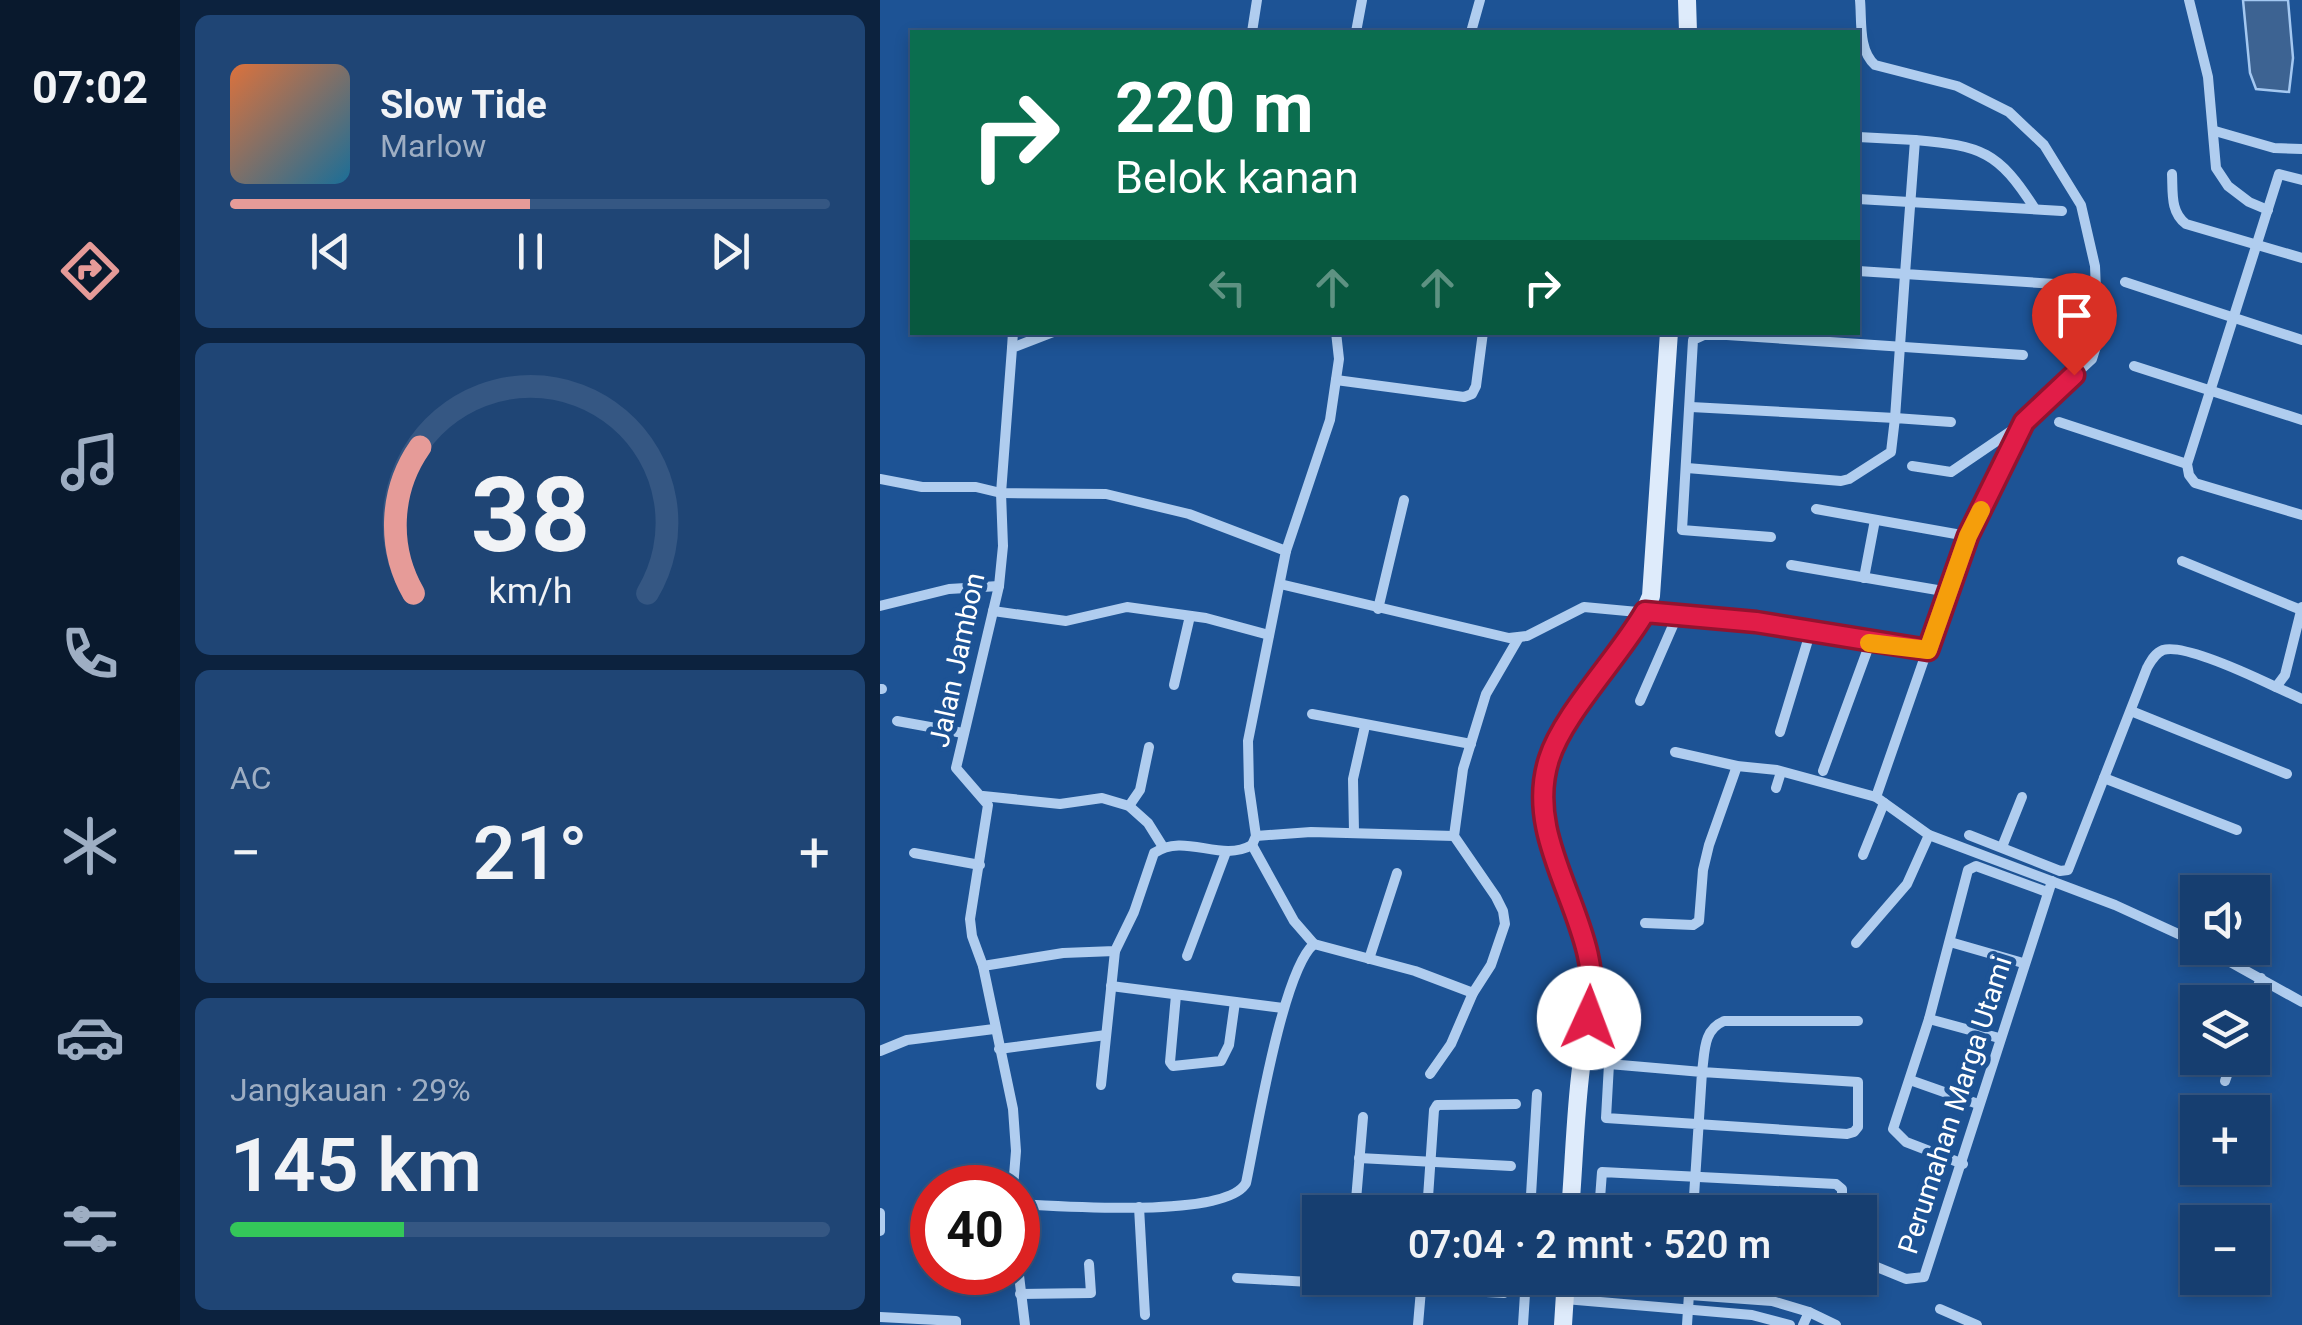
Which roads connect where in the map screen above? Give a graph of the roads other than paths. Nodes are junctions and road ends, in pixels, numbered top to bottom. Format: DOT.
graph roads {
  1 [pos="1257,0"];
  2 [pos="1362,0"];
  3 [pos="1480,0"];
  4 [pos="1687,0"];
  5 [pos="1860,0"];
  6 [pos="2189,0"];
  7 [pos="1252,30"];
  8 [pos="1356,30"];
  9 [pos="1472,30"];
  10 [pos="1688,30"];
  11 [pos="2215,131"];
  12 [pos="1860,137"];
  13 [pos="1915,140"];
  14 [pos="2302,149"];
  15 [pos="2172,174"];
  16 [pos="2302,180"];
  17 [pos="1860,199"];
  18 [pos="1910,203"];
  19 [pos="2036,210"];
  20 [pos="2268,210"];
  21 [pos="2062,211"];
  22 [pos="2256,244"];
  23 [pos="2302,258"];
  24 [pos="1860,271"];
  25 [pos="1905,274"];
  26 [pos="2125,282"];
  27 [pos="2056,284"];
  28 [pos="2232,318"];
  29 [pos="1013,335"];
  30 [pos="1045,335"];
  31 [pos="1336,335"];
  32 [pos="1483,335"];
  33 [pos="1669,335"];
  34 [pos="1704,335"];
  35 [pos="1739,335"];
  36 [pos="2302,340"];
  37 [pos="1012,348"];
  38 [pos="1900,348"];
  39 [pos="2023,355"];
  40 [pos="2134,366"];
  41 [pos="1336,380"];
  42 [pos="2210,393"];
  43 [pos="1690,406"];
  44 [pos="1895,418"];
  45 [pos="2302,420"];
  46 [pos="1951,422"];
  47 [pos="2024,422"];
  48 [pos="2060,422"];
  49 [pos="2188,464"];
  50 [pos="1912,466"];
  51 [pos="1687,468"];
  52 [pos="880,479"];
  53 [pos="1001,492"];
  54 [pos="1404,500"];
  55 [pos="1816,509"];
  56 [pos="2302,515"];
  57 [pos="1875,520"];
  58 [pos="1968,536"];
  59 [pos="1770,538"];
  60 [pos="1286,551"];
  61 [pos="2182,561"];
  62 [pos="1791,565"];
  63 [pos="1864,578"];
  64 [pos="1280,584"];
  65 [pos="998,586"];
  66 [pos="1950,592"];
  67 [pos="880,606"];
  68 [pos="2302,608"];
  69 [pos="1378,609"];
  70 [pos="993,611"];
  71 [pos="1645,612"];
  72 [pos="1678,614"];
  73 [pos="1190,616"];
  74 [pos="1811,630"];
  75 [pos="1269,635"];
  76 [pos="1518,639"];
  77 [pos="1870,643"];
  78 [pos="1928,650"];
  79 [pos="1174,684"];
  80 [pos="2276,688"];
  81 [pos="2302,698"];
  82 [pos="1640,701"];
  83 [pos="2131,711"];
  84 [pos="1312,714"];
  85 [pos="897,722"];
  86 [pos="1365,726"];
  87 [pos="1780,732"];
  88 [pos="963,734"];
  89 [pos="1470,744"];
  90 [pos="1149,747"];
  91 [pos="1675,752"];
  92 [pos="1737,766"];
  93 [pos="1823,771"];
  94 [pos="1781,772"];
  95 [pos="2287,774"];
  96 [pos="2104,778"];
  97 [pos="1776,788"];
  98 [pos="983,796"];
  99 [pos="2022,796"];
  100 [pos="1880,800"];
  101 [pos="1129,806"];
  102 [pos="2236,830"];
  103 [pos="1354,832"];
  104 [pos="1969,835"];
  105 [pos="1454,836"];
  106 [pos="1929,836"];
  107 [pos="1254,840"];
  108 [pos="2002,847"];
  109 [pos="1163,848"];
  110 [pos="1226,852"];
  111 [pos="914,853"];
  112 [pos="1863,854"];
  113 [pos="980,865"];
  114 [pos="1397,873"];
  115 [pos="2049,886"];
  116 [pos="1646,922"];
  117 [pos="2180,934"];
  118 [pos="1950,942"];
  119 [pos="1856,943"];
  120 [pos="1314,944"];
  121 [pos="1115,951"];
  122 [pos="1187,956"];
  123 [pos="1369,959"];
  124 [pos="2023,963"];
  125 [pos="2237,965"];
  126 [pos="983,966"];
  127 [pos="2261,978"];
  128 [pos="2258,985"];
  129 [pos="1111,986"];
  130 [pos="1473,993"];
  131 [pos="1176,995"];
  132 [pos="1235,1002"];
  133 [pos="2302,1002"];
  134 [pos="1283,1008"];
  135 [pos="1929,1019"];
  136 [pos="1858,1021"];
  137 [pos="994,1030"];
  138 [pos="1106,1036"];
  139 [pos="1998,1038"];
  140 [pos="999,1048"];
  141 [pos="880,1051"];
  142 [pos="1702,1072"];
  143 [pos="1430,1074"];
  144 [pos="2227,1075"];
  145 [pos="1910,1080"];
  146 [pos="2225,1081"];
  147 [pos="1101,1085"];
  148 [pos="1537,1094"];
  149 [pos="1516,1104"];
  150 [pos="1978,1104"];
  151 [pos="1363,1117"];
  152 [pos="1697,1124"];
  153 [pos="1359,1158"];
  154 [pos="1430,1162"];
  155 [pos="1963,1164"];
  156 [pos="1015,1165"];
  157 [pos="1510,1166"];
  158 [pos="1694,1178"];
  159 [pos="1356,1195"];
  160 [pos="1427,1195"];
  161 [pos="1531,1195"];
  162 [pos="1571,1195"];
  163 [pos="1600,1195"];
  164 [pos="1694,1195"];
  165 [pos="1842,1195"];
  166 [pos="1040,1205"];
  167 [pos="1139,1208"];
  168 [pos="880,1213"];
  169 [pos="880,1232"];
  170 [pos="1089,1264"];
  171 [pos="1877,1267"];
  172 [pos="1237,1278"];
  173 [pos="1302,1279"];
  174 [pos="1040,1294"];
  175 [pos="1020,1295"];
  176 [pos="1421,1295"];
  177 [pos="1525,1295"];
  178 [pos="1565,1295"];
  179 [pos="1690,1295"];
  180 [pos="1565,1299"];
  181 [pos="1687,1309"];
  182 [pos="1940,1309"];
  183 [pos="1809,1312"];
  184 [pos="1145,1315"];
  185 [pos="880,1317"];
  186 [pos="956,1325"];
  187 [pos="1024,1325"];
  188 [pos="1418,1325"];
  189 [pos="1523,1325"];
  190 [pos="1563,1325"];
  191 [pos="1688,1325"];
  192 [pos="1790,1325"];
  193 [pos="1803,1325"];
  194 [pos="1836,1325"];
  195 [pos="1977,1325"];
  1 -- 7 [label="street"];
  2 -- 8 [label="street"];
  3 -- 9 [label="street"];
  4 -- 10 [label="street"];
  5 -- 47 [label="street"];
  6 -- 11 [label="street"];
  11 -- 14 [label="street"];
  11 -- 20 [label="street"];
  12 -- 13 [label="street"];
  13 -- 18 [label="street"];
  13 -- 19 [label="street"];
  15 -- 22 [label="street"];
  16 -- 20 [label="street"];
  17 -- 18 [label="street"];
  18 -- 19 [label="street"];
  18 -- 25 [label="street"];
  19 -- 21 [label="street"];
  20 -- 22 [label="street"];
  22 -- 23 [label="street"];
  22 -- 28 [label="street"];
  24 -- 25 [label="street"];
  25 -- 27 [label="street"];
  25 -- 38 [label="street"];
  26 -- 28 [label="street"];
  28 -- 36 [label="street"];
  28 -- 42 [label="street"];
  29 -- 37 [label="street, Jalan Jambon"];
  30 -- 37 [label="street"];
  31 -- 41 [label="street"];
  32 -- 41 [label="street"];
  33 -- 71 [label="street"];
  34 -- 43 [label="street"];
  35 -- 38 [label="street"];
  37 -- 53 [label="street, Jalan Jambon"];
  38 -- 39 [label="street"];
  38 -- 44 [label="street"];
  40 -- 42 [label="street"];
  41 -- 60 [label="street"];
  42 -- 45 [label="street"];
  42 -- 49 [label="street"];
  43 -- 44 [label="street"];
  43 -- 51 [label="street"];
  44 -- 46 [label="street"];
  44 -- 51 [label="street"];
  47 -- 50 [label="street"];
  47 -- 58 [label="street"];
  48 -- 49 [label="street"];
  49 -- 56 [label="street"];
  51 -- 59 [label="street"];
  52 -- 53 [label="street"];
  53 -- 60 [label="street"];
  53 -- 65 [label="street, Jalan Jambon"];
  54 -- 69 [label="street"];
  55 -- 57 [label="street"];
  57 -- 58 [label="street"];
  57 -- 63 [label="street"];
  58 -- 66 [label="street"];
  60 -- 64 [label="street"];
  61 -- 68 [label="street"];
  62 -- 63 [label="street"];
  63 -- 66 [label="street"];
  64 -- 69 [label="street"];
  64 -- 75 [label="street"];
  65 -- 67 [label="street"];
  65 -- 70 [label="street, Jalan Jambon"];
  66 -- 78 [label="street"];
  68 -- 80 [label="street"];
  69 -- 76 [label="street"];
  70 -- 73 [label="street"];
  70 -- 88 [label="street, Jalan Jambon"];
  71 -- 72 [label="street"];
  71 -- 76 [label="street"];
  71 -- 162 [label="street"];
  72 -- 74 [label="street"];
  72 -- 82 [label="street"];
  73 -- 75 [label="street"];
  73 -- 79 [label="street"];
  74 -- 77 [label="street"];
  74 -- 87 [label="street"];
  75 -- 107 [label="street"];
  76 -- 89 [label="street"];
  77 -- 78 [label="street"];
  77 -- 93 [label="street"];
  78 -- 100 [label="street"];
  80 -- 81 [label="street"];
  80 -- 83 [label="street"];
  83 -- 95 [label="street"];
  83 -- 96 [label="street"];
  84 -- 86 [label="street"];
  85 -- 88 [label="street"];
  86 -- 89 [label="street"];
  86 -- 103 [label="street"];
  88 -- 98 [label="street, Jalan Jambon"];
  89 -- 105 [label="street"];
  90 -- 101 [label="street"];
  91 -- 92 [label="street"];
  92 -- 94 [label="street"];
  92 -- 116 [label="street"];
  94 -- 97 [label="street"];
  94 -- 100 [label="street"];
  96 -- 102 [label="street"];
  96 -- 108 [label="street"];
  98 -- 101 [label="street"];
  98 -- 113 [label="street"];
  99 -- 108 [label="street"];
  100 -- 106 [label="street"];
  100 -- 112 [label="street"];
  101 -- 109 [label="street"];
  103 -- 105 [label="street"];
  103 -- 107 [label="street"];
  104 -- 108 [label="street"];
  105 -- 130 [label="street"];
  106 -- 115 [label="street"];
  106 -- 119 [label="street"];
  107 -- 110 [label="street"];
  107 -- 120 [label="street"];
  109 -- 110 [label="street"];
  109 -- 121 [label="street"];
  110 -- 122 [label="street"];
  111 -- 113 [label="street"];
  113 -- 126 [label="street"];
  114 -- 123 [label="street"];
  115 -- 117 [label="street"];
  115 -- 118 [label="street"];
  115 -- 124 [label="street, Perumahan Marga Utami"];
  118 -- 124 [label="street"];
  118 -- 135 [label="street"];
  120 -- 123 [label="street"];
  120 -- 134 [label="street"];
  121 -- 126 [label="street"];
  121 -- 129 [label="street"];
  123 -- 130 [label="street"];
  124 -- 139 [label="street, Perumahan Marga Utami"];
  125 -- 127 [label="street"];
  126 -- 137 [label="street"];
  127 -- 128 [label="street"];
  127 -- 133 [label="street"];
  129 -- 131 [label="street"];
  129 -- 138 [label="street"];
  130 -- 143 [label="street"];
  131 -- 132 [label="street"];
  131 -- 132 [label="street"];
  132 -- 134 [label="street"];
  134 -- 167 [label="street"];
  135 -- 139 [label="street"];
  135 -- 145 [label="street"];
  136 -- 142 [label="street"];
  137 -- 140 [label="street"];
  137 -- 141 [label="street"];
  138 -- 140 [label="street"];
  138 -- 147 [label="street"];
  139 -- 150 [label="street, Perumahan Marga Utami"];
  140 -- 156 [label="street"];
  142 -- 152 [label="street"];
  142 -- 152 [label="street"];
  142 -- 152 [label="street"];
  144 -- 146 [label="street"];
  145 -- 150 [label="street"];
  145 -- 155 [label="street"];
  148 -- 161 [label="street"];
  149 -- 154 [label="street"];
  150 -- 155 [label="street, Perumahan Marga Utami"];
  151 -- 153 [label="street"];
  152 -- 158 [label="street"];
  153 -- 154 [label="street"];
  153 -- 159 [label="street"];
  154 -- 157 [label="street"];
  154 -- 160 [label="street"];
  155 -- 171 [label="street, Perumahan Marga Utami"];
  158 -- 163 [label="street"];
  158 -- 164 [label="street"];
  158 -- 165 [label="street"];
  166 -- 167 [label="street"];
  167 -- 184 [label="street"];
  168 -- 169 [label="street"];
  170 -- 174 [label="street"];
  172 -- 173 [label="street"];
  175 -- 187 [label="street"];
  176 -- 188 [label="street"];
  177 -- 189 [label="street"];
  178 -- 180 [label="street"];
  179 -- 181 [label="street"];
  179 -- 183 [label="street"];
  180 -- 181 [label="street"];
  180 -- 190 [label="street"];
  181 -- 191 [label="street"];
  181 -- 192 [label="street"];
  182 -- 195 [label="street"];
  183 -- 193 [label="street"];
  183 -- 194 [label="street"];
  185 -- 186 [label="street"];
}
